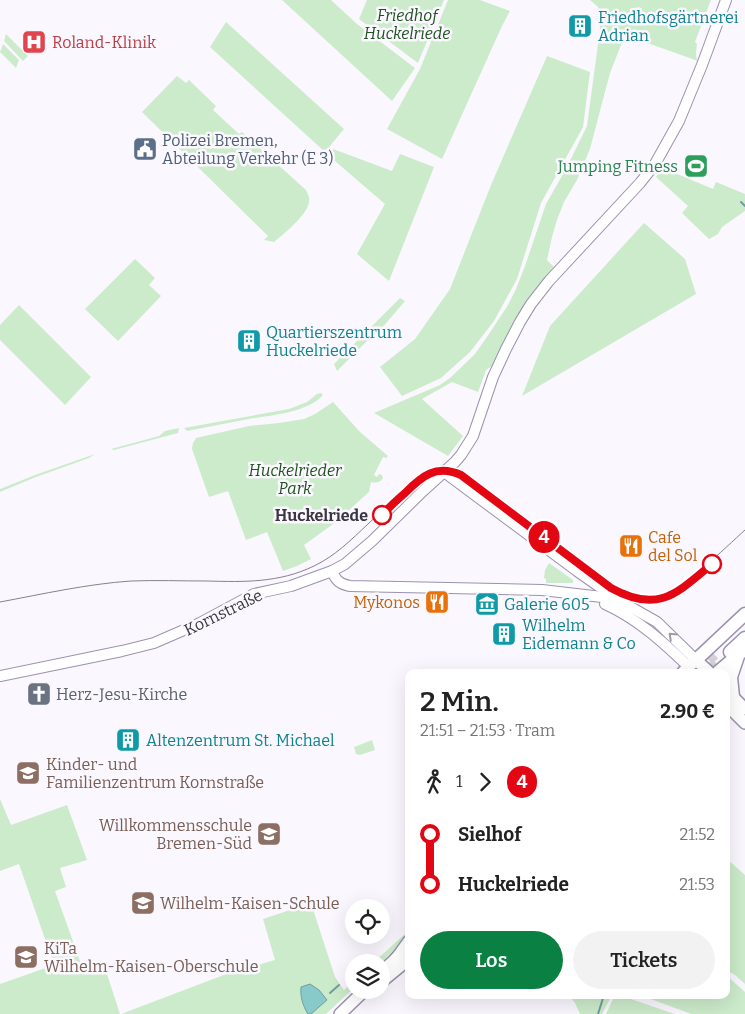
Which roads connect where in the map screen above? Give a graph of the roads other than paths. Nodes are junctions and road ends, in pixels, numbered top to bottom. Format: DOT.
graph roads {
  1 [pos="726,0"];
  2 [pos="444,472"];
  3 [pos="332,571"];
  4 [pos="576,572"];
  5 [pos="589,596"];
  6 [pos="627,605"];
  7 [pos="745,614"];
  8 [pos="745,626"];
  9 [pos="745,638"];
  10 [pos="742,652"];
  11 [pos="718,662"];
  12 [pos="692,669"];
  13 [pos="0,676"];
  14 [pos="732,704"];
  15 [pos="745,723"];
  16 [pos="402,959"];
  17 [pos="390,966"];
  18 [pos="390,972"];
  19 [pos="356,1000"];
  20 [pos="340,1014"];
  1 -- 2 [label="street"];
  2 -- 3 [label="street"];
  2 -- 4 [label="street"];
  3 -- 5 [label="street"];
  3 -- 13 [label="street, Kornstraße"];
  4 -- 5 [label="street"];
  4 -- 6 [label="street"];
  5 -- 6 [label="street"];
  5 -- 12 [label="street"];
  12 -- 6 [label="street, one-way"];
  7 -- 12 [label="highway"];
  8 -- 11 [label="highway"];
  9 -- 11 [label="highway"];
  10 -- 11 [label="highway"];
  10 -- 14 [label="highway"];
  14 -- 15 [label="main road"];
  16 -- 17 [label="main road"];
  16 -- 18 [label="main road"];
  19 -- 20 [label="main road"];
}
